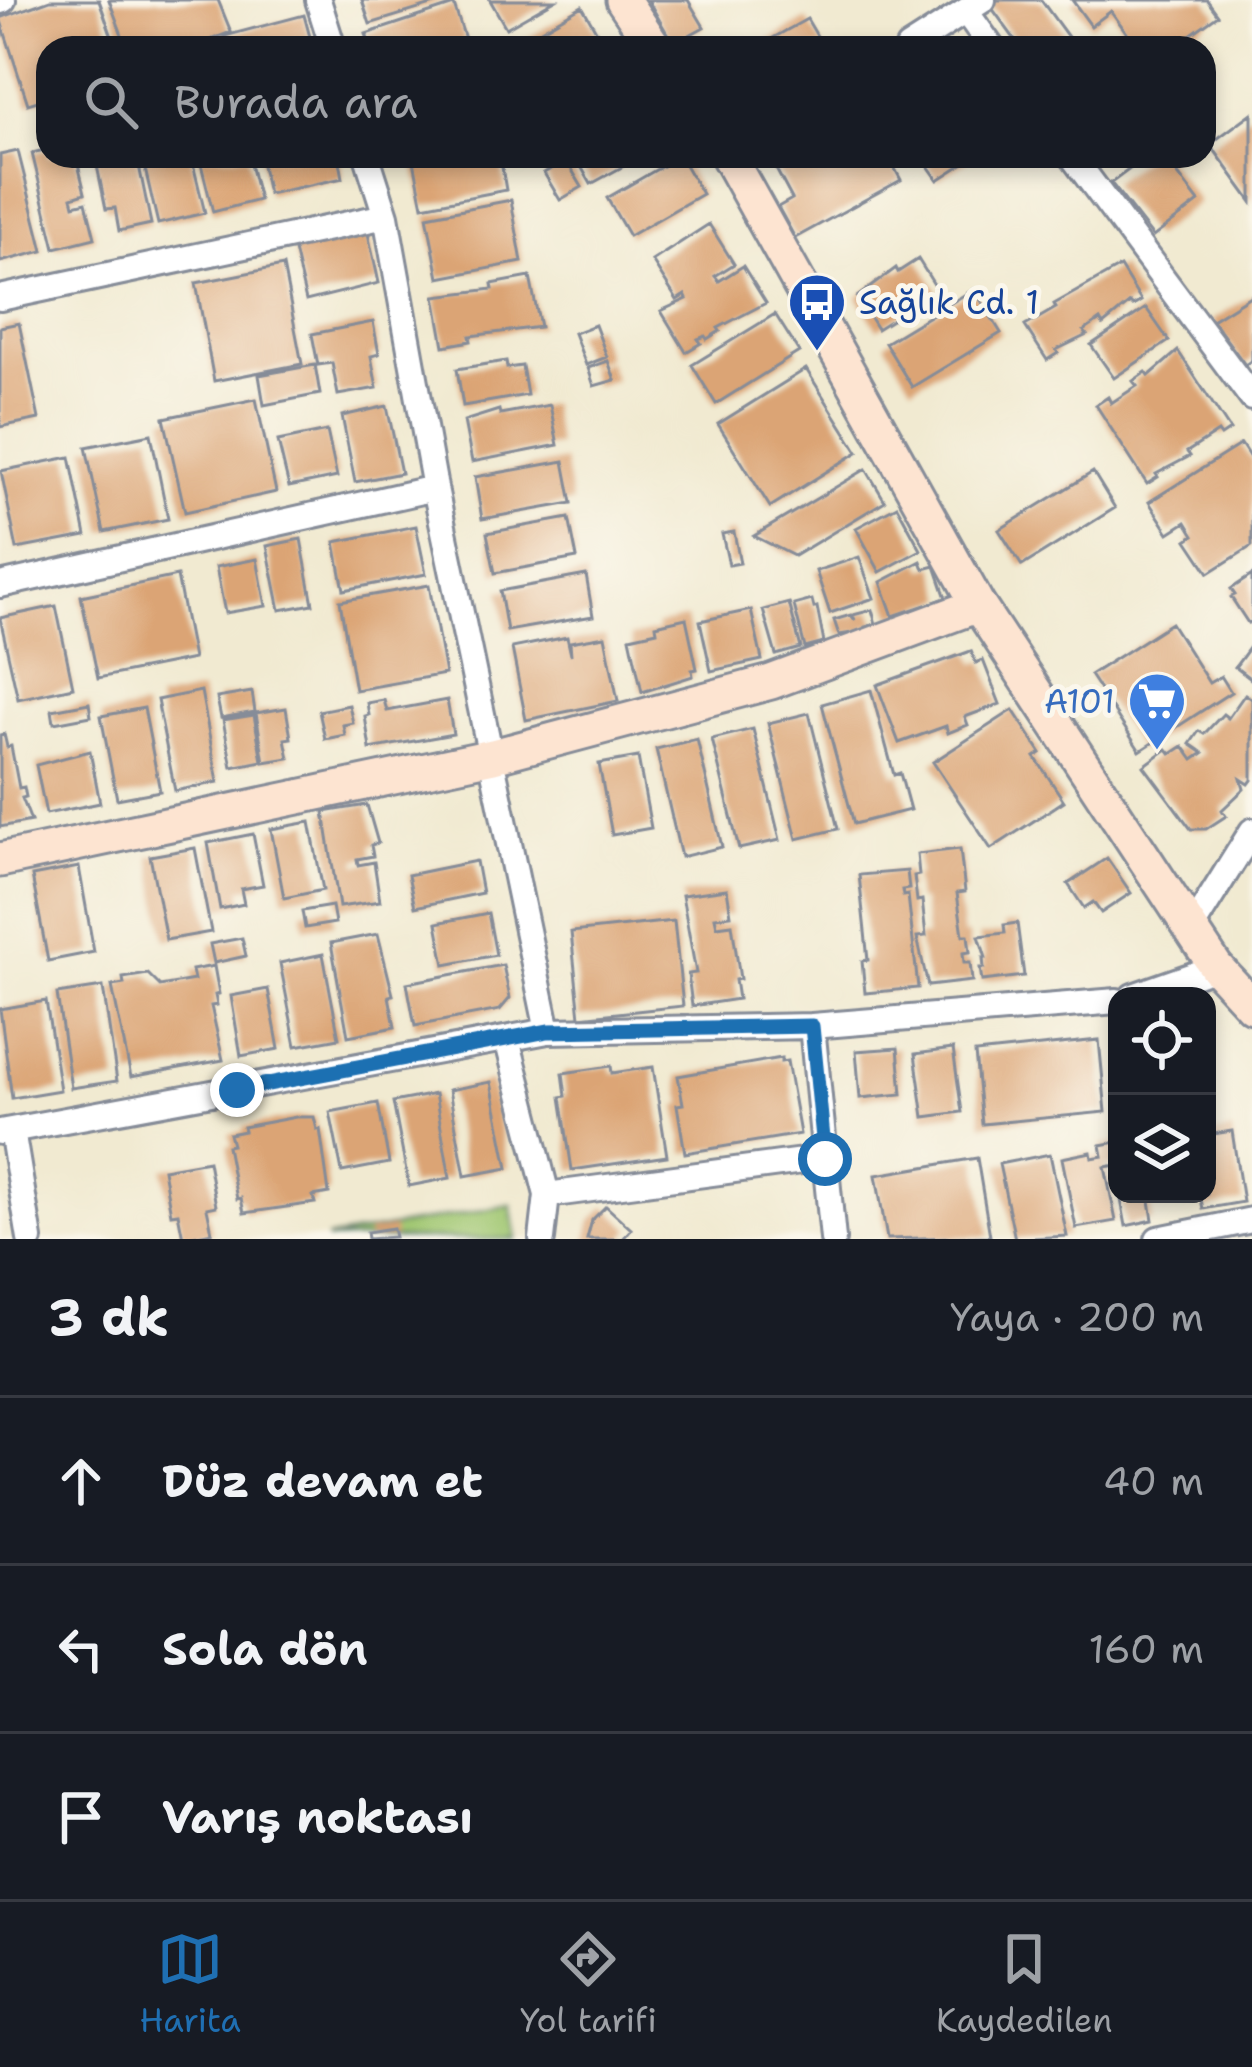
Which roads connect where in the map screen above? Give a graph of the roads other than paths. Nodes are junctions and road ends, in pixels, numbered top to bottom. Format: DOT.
graph roads {
  1 [pos="318,0"];
  2 [pos="623,0"];
  3 [pos="975,7"];
  4 [pos="329,36"];
  5 [pos="647,36"];
  6 [pos="928,36"];
  7 [pos="987,36"];
  8 [pos="371,168"];
  9 [pos="735,168"];
  10 [pos="1081,168"];
  11 [pos="386,216"];
  12 [pos="0,298"];
  13 [pos="1252,398"];
  14 [pos="436,488"];
  15 [pos="0,585"];
  16 [pos="978,605"];
  17 [pos="494,756"];
  18 [pos="1252,831"];
  19 [pos="0,860"];
  20 [pos="1191,929"];
  21 [pos="1216,967"];
  22 [pos="1159,987"];
  23 [pos="1108,1002"];
  24 [pos="1252,1006"];
  25 [pos="812,1026"];
  26 [pos="548,1031"];
  27 [pos="508,1039"];
  28 [pos="6,1131"];
  29 [pos="825,1159"];
  30 [pos="547,1196"];
  31 [pos="1252,1220"];
  32 [pos="30,1239"];
  33 [pos="542,1239"];
  34 [pos="832,1239"];
  35 [pos="1158,1239"];
  1 -- 4 [label="street"];
  2 -- 5 [label="street"];
  3 -- 6 [label="street"];
  3 -- 7 [label="street"];
  8 -- 11 [label="street"];
  9 -- 16 [label="street"];
  10 -- 13 [label="street"];
  11 -- 12 [label="street"];
  11 -- 14 [label="street"];
  14 -- 15 [label="street"];
  14 -- 17 [label="street"];
  16 -- 17 [label="street"];
  16 -- 20 [label="street"];
  17 -- 19 [label="street"];
  17 -- 26 [label="street"];
  18 -- 20 [label="street"];
  20 -- 21 [label="street"];
  21 -- 22 [label="street"];
  21 -- 24 [label="street"];
  23 -- 25 [label="street"];
  25 -- 26 [label="street"];
  25 -- 29 [label="street"];
  26 -- 27 [label="street"];
  27 -- 28 [label="street"];
  27 -- 30 [label="street"];
  28 -- 32 [label="street"];
  29 -- 30 [label="street"];
  29 -- 34 [label="street"];
  30 -- 33 [label="street"];
  31 -- 35 [label="street"];
}
